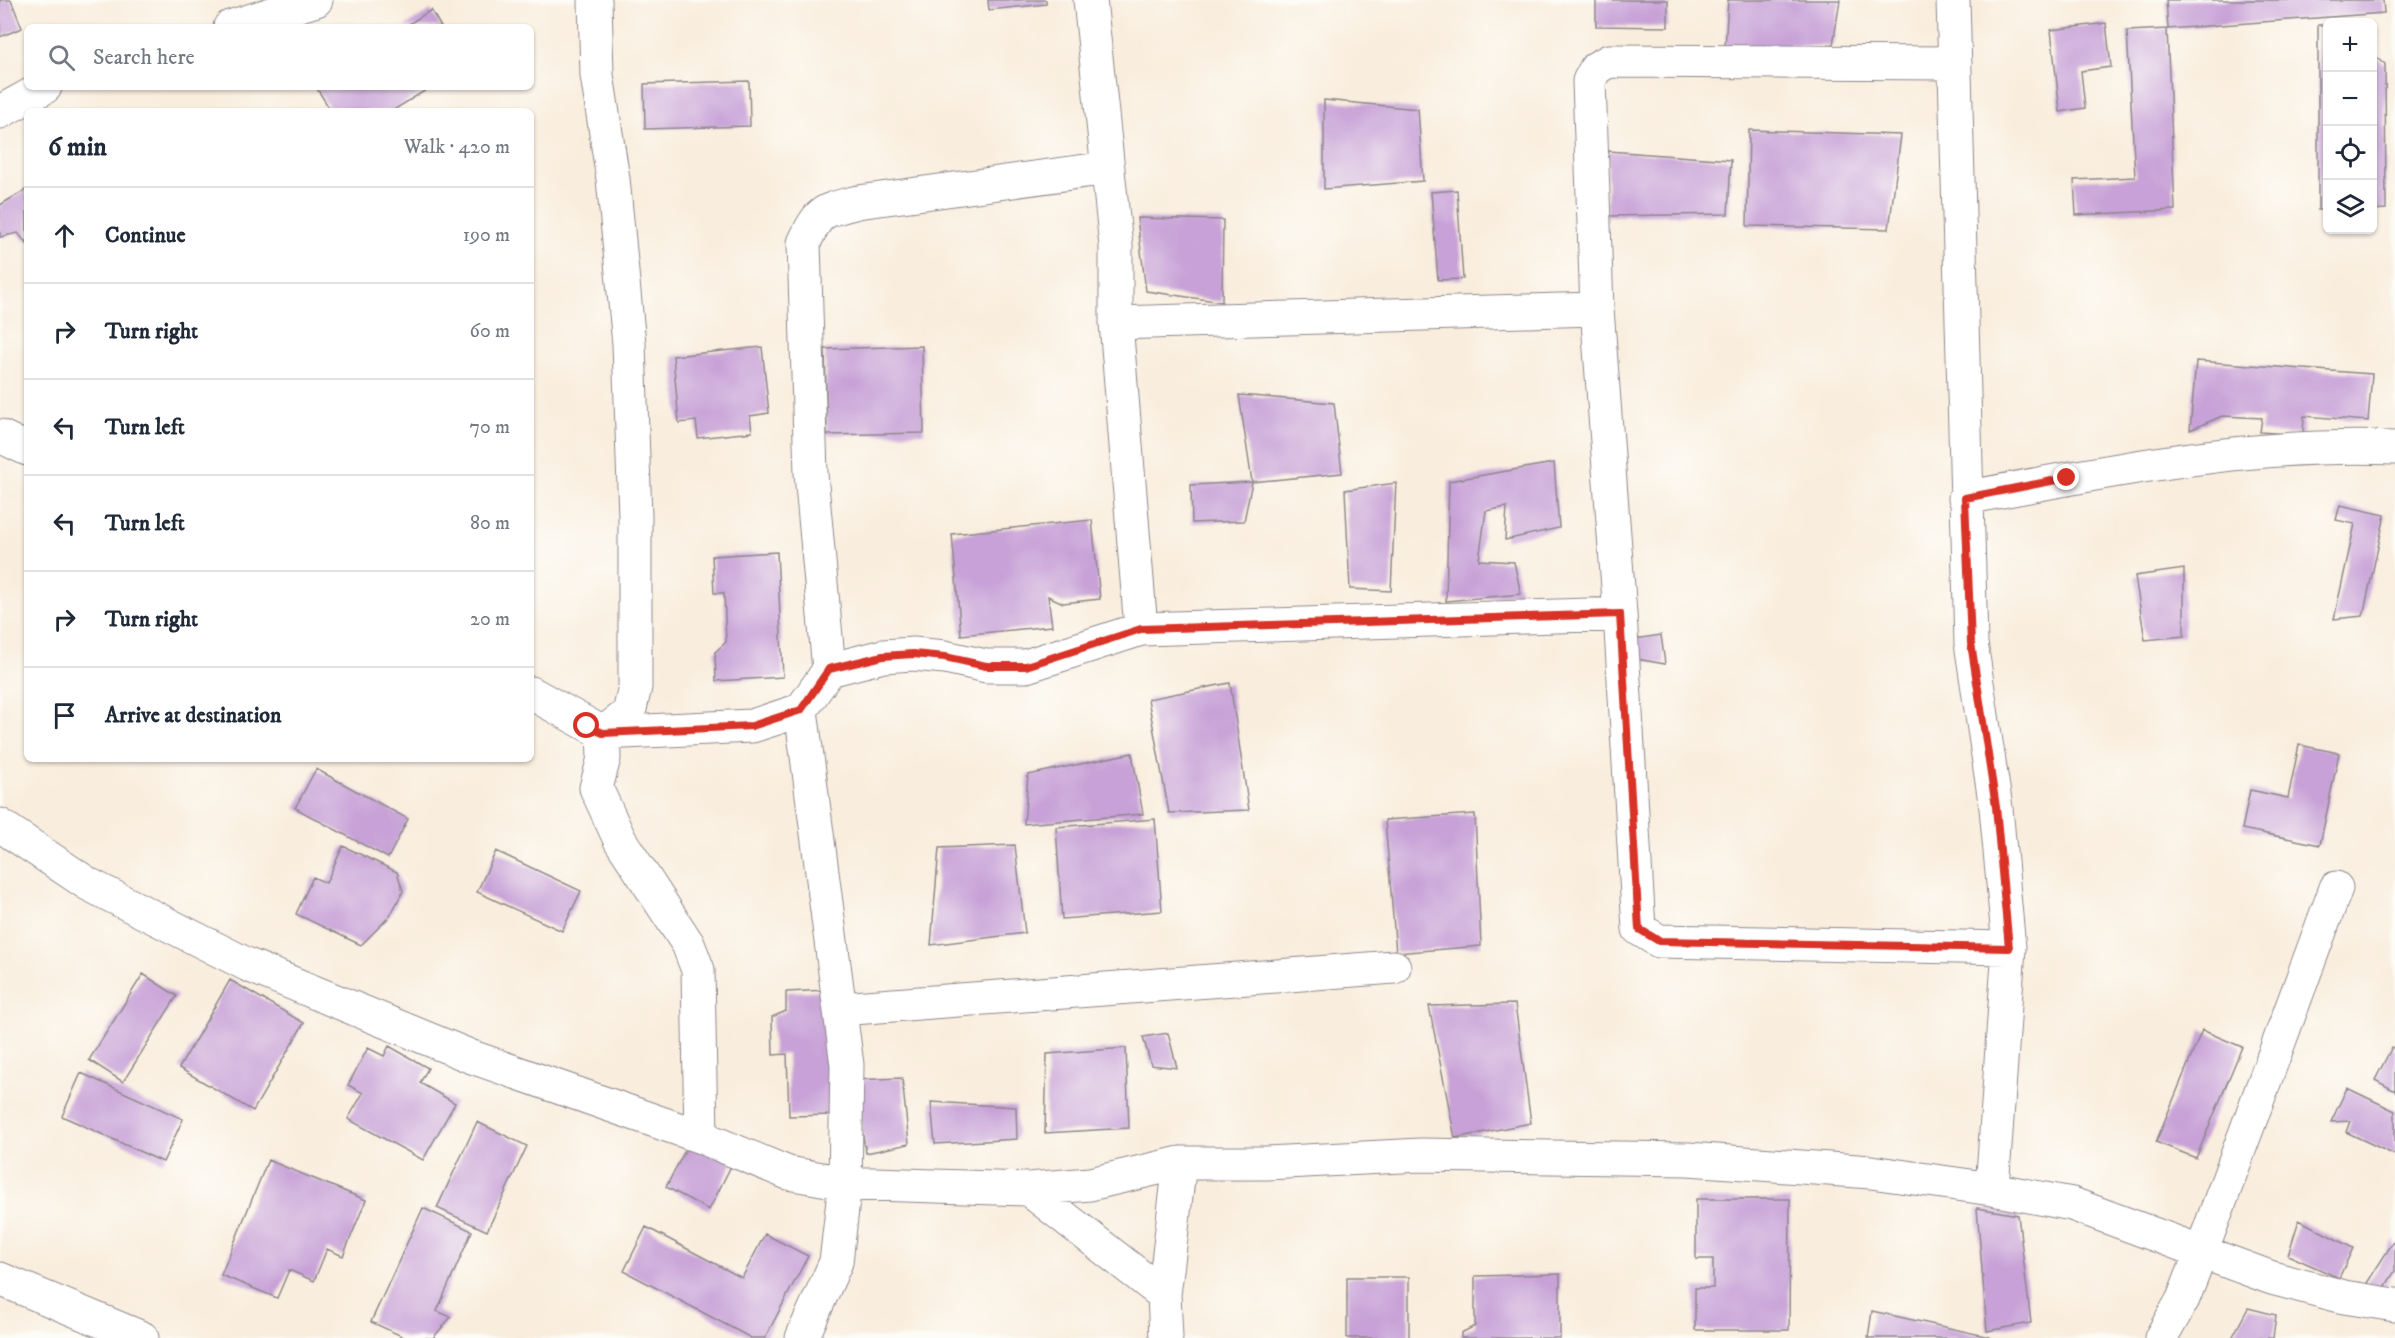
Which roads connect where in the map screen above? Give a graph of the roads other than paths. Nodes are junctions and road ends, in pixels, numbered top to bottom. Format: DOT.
graph roads {
  1 [pos="316,0"];
  2 [pos="596,0"];
  3 [pos="1090,0"];
  4 [pos="1953,0"];
  5 [pos="240,24"];
  6 [pos="1955,63"];
  7 [pos="40,90"];
  8 [pos="0,112"];
  9 [pos="1108,168"];
  10 [pos="1597,309"];
  11 [pos="1116,323"];
  12 [pos="0,436"];
  13 [pos="24,448"];
  14 [pos="2395,448"];
  15 [pos="1965,498"];
  16 [pos="1620,614"];
  17 [pos="1141,629"];
  18 [pos="829,669"];
  19 [pos="534,695"];
  20 [pos="801,710"];
  21 [pos="603,733"];
  22 [pos="0,825"];
  23 [pos="2336,888"];
  24 [pos="2009,948"];
  25 [pos="1394,967"];
  26 [pos="840,1009"];
  27 [pos="701,1137"];
  28 [pos="1180,1162"];
  29 [pos="845,1183"];
  30 [pos="1028,1189"];
  31 [pos="1992,1189"];
  32 [pos="2201,1253"];
  33 [pos="0,1279"];
  34 [pos="1164,1295"];
  35 [pos="2395,1305"];
  36 [pos="142,1338"];
  37 [pos="802,1338"];
  38 [pos="1166,1338"];
  39 [pos="2161,1338"];
  1 -- 5 [label="street"];
  2 -- 21 [label="street"];
  3 -- 9 [label="street"];
  4 -- 6 [label="street"];
  6 -- 10 [label="street"];
  6 -- 15 [label="street"];
  7 -- 8 [label="street"];
  9 -- 11 [label="street"];
  9 -- 18 [label="street"];
  10 -- 11 [label="street"];
  10 -- 16 [label="street"];
  11 -- 17 [label="street"];
  12 -- 13 [label="street"];
  14 -- 15 [label="street"];
  15 -- 24 [label="street"];
  16 -- 17 [label="street"];
  16 -- 24 [label="street"];
  17 -- 18 [label="street"];
  18 -- 20 [label="street"];
  19 -- 21 [label="street"];
  20 -- 21 [label="street"];
  20 -- 26 [label="street"];
  21 -- 27 [label="street"];
  22 -- 27 [label="street"];
  23 -- 32 [label="street"];
  24 -- 31 [label="street"];
  25 -- 26 [label="street"];
  26 -- 29 [label="street"];
  27 -- 29 [label="street"];
  28 -- 30 [label="street"];
  28 -- 31 [label="street"];
  28 -- 34 [label="street"];
  29 -- 30 [label="street"];
  29 -- 37 [label="street"];
  30 -- 34 [label="street"];
  31 -- 32 [label="street"];
  32 -- 35 [label="street"];
  32 -- 39 [label="street"];
  33 -- 36 [label="street"];
  34 -- 38 [label="street"];
}
